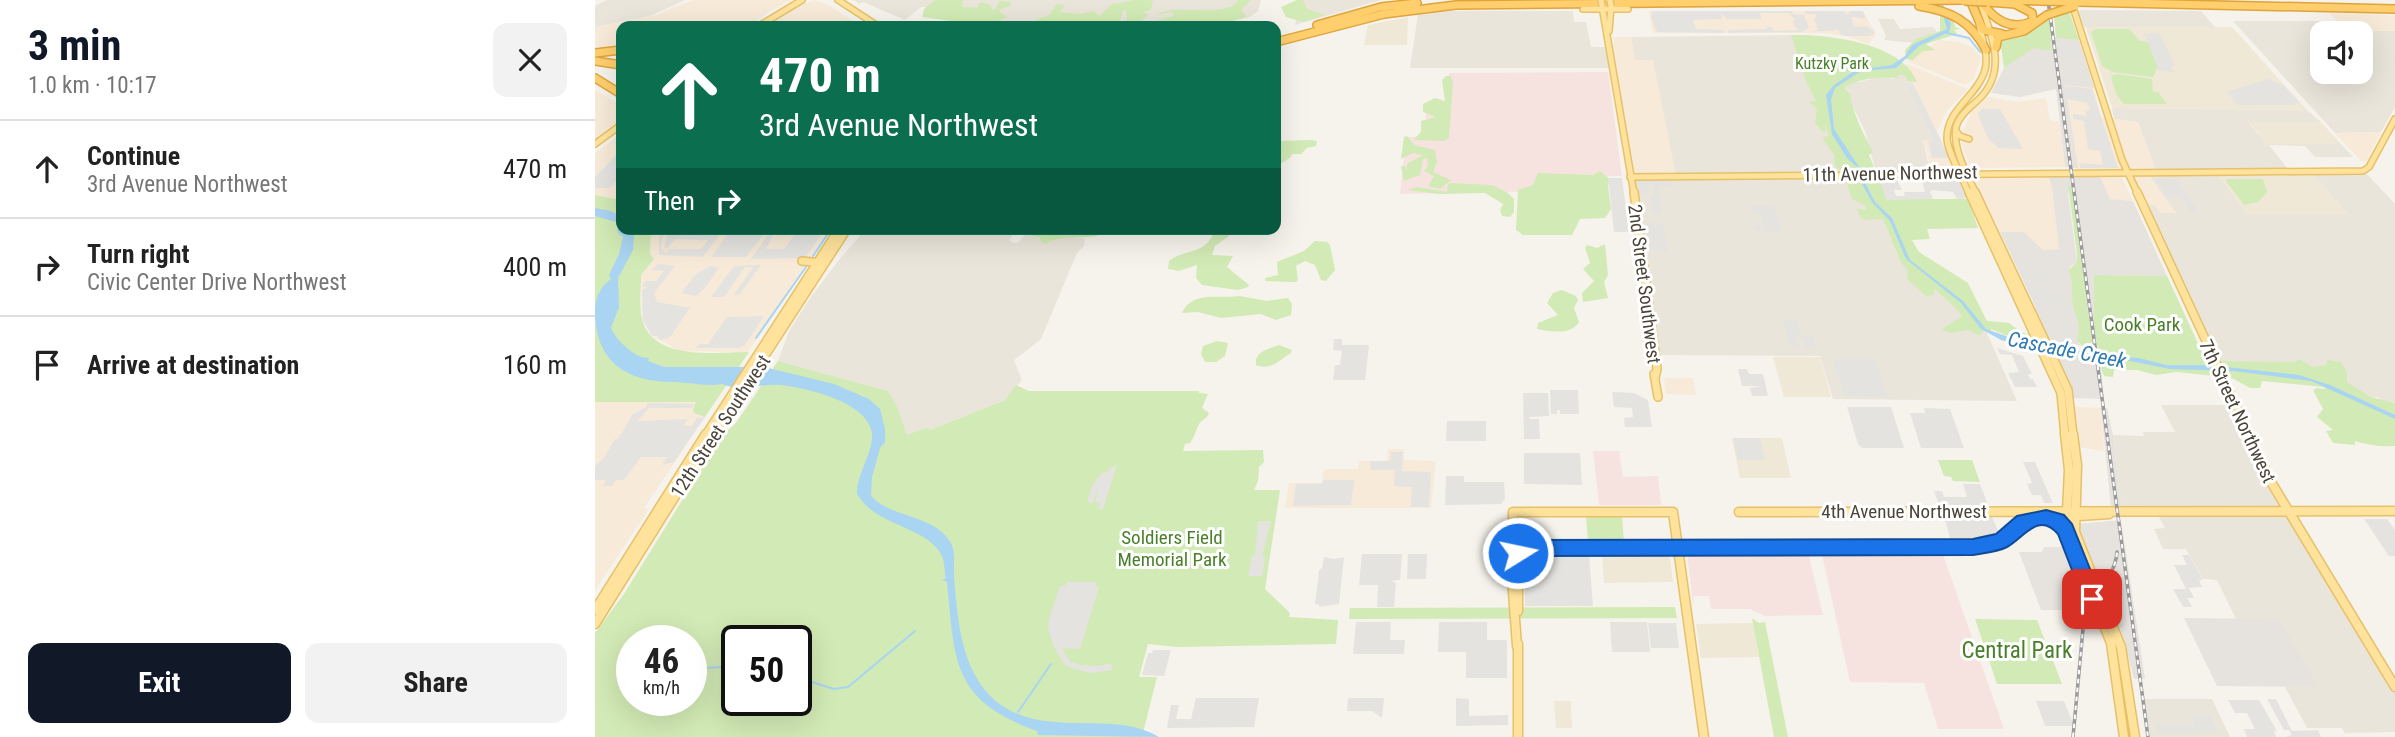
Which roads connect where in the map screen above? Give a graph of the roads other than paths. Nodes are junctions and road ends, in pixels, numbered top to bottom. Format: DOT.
graph roads {
  1 [pos="830,0"];
  2 [pos="838,0"];
  3 [pos="1458,0"];
  4 [pos="1480,0"];
  5 [pos="1966,0"];
  6 [pos="2071,0"];
  7 [pos="798,1"];
  8 [pos="1446,1"];
  9 [pos="1943,1"];
  10 [pos="1983,1"];
  11 [pos="2042,1"];
  12 [pos="2146,2"];
  13 [pos="1417,3"];
  14 [pos="1747,3"];
  15 [pos="2079,3"];
  16 [pos="1934,4"];
  17 [pos="1602,5"];
  18 [pos="1611,5"];
  19 [pos="1429,7"];
  20 [pos="2395,7"];
  21 [pos="1583,9"];
  22 [pos="1628,9"];
  23 [pos="1411,13"];
  24 [pos="765,21"];
  25 [pos="862,21"];
  26 [pos="870,21"];
  27 [pos="1979,23"];
  28 [pos="1292,32"];
  29 [pos="1991,33"];
  30 [pos="2008,34"];
  31 [pos="1608,35"];
  32 [pos="1281,38"];
  33 [pos="1281,39"];
  34 [pos="1281,39"];
  35 [pos="1996,47"];
  36 [pos="616,50"];
  37 [pos="1986,50"];
  38 [pos="595,52"];
  39 [pos="595,61"];
  40 [pos="616,64"];
  41 [pos="595,67"];
  42 [pos="616,69"];
  43 [pos="595,78"];
  44 [pos="616,91"];
  45 [pos="2395,119"];
  46 [pos="616,131"];
  47 [pos="1956,131"];
  48 [pos="1956,145"];
  49 [pos="595,146"];
  50 [pos="2127,171"];
  51 [pos="1964,172"];
  52 [pos="1630,177"];
  53 [pos="835,235"];
  54 [pos="843,235"];
  55 [pos="828,247"];
  56 [pos="810,260"];
  57 [pos="819,261"];
  58 [pos="814,281"];
  59 [pos="799,291"];
  60 [pos="2048,355"];
  61 [pos="759,357"];
  62 [pos="735,396"];
  63 [pos="1658,397"];
  64 [pos="2076,499"];
  65 [pos="2090,510"];
  66 [pos="2287,511"];
  67 [pos="2395,511"];
  68 [pos="1739,512"];
  69 [pos="2129,512"];
  70 [pos="2070,513"];
  71 [pos="2046,517"];
  72 [pos="2066,530"];
  73 [pos="1515,548"];
  74 [pos="1678,548"];
  75 [pos="595,610"];
  76 [pos="595,624"];
  77 [pos="2395,687"];
  78 [pos="1518,737"];
  79 [pos="1704,737"];
  80 [pos="2125,737"];
  81 [pos="2135,737"];
  1 -- 25 [label="main road"];
  2 -- 26 [label="main road"];
  3 -- 8 [label="highway"];
  4 -- 8 [label="highway"];
  5 -- 9 [label="highway"];
  5 -- 10 [label="highway, bridge"];
  5 -- 27 [label="highway"];
  6 -- 50 [label="main road, 7th Street Northwest"];
  7 -- 24 [label="main road"];
  8 -- 28 [label="highway"];
  9 -- 16 [label="highway"];
  10 -- 10 [label="highway"];
  10 -- 11 [label="highway"];
  10 -- 29 [label="main road"];
  11 -- 15 [label="highway, bridge"];
  12 -- 15 [label="highway"];
  12 -- 20 [label="highway"];
  12 -- 20 [label="highway"];
  13 -- 28 [label="highway"];
  14 -- 16 [label="highway"];
  14 -- 19 [label="highway"];
  14 -- 22 [label="highway"];
  15 -- 30 [label="highway, bridge"];
  16 -- 37 [label="highway"];
  17 -- 18 [label="main road"];
  17 -- 21 [label="main road"];
  17 -- 31 [label="main road, 2nd Street Southwest"];
  18 -- 22 [label="main road"];
  18 -- 31 [label="main road, 2nd Street Southwest"];
  19 -- 21 [label="highway"];
  19 -- 33 [label="highway"];
  23 -- 34 [label="highway"];
  27 -- 29 [label="highway"];
  27 -- 37 [label="main road"];
  28 -- 32 [label="highway"];
  29 -- 30 [label="highway"];
  29 -- 35 [label="main road"];
  30 -- 35 [label="highway"];
  31 -- 52 [label="main road, 2nd Street Southwest"];
  35 -- 47 [label="main road"];
  36 -- 38 [label="highway"];
  37 -- 51 [label="main road"];
  39 -- 40 [label="highway"];
  41 -- 42 [label="highway"];
  43 -- 44 [label="highway"];
  45 -- 50 [label="main road, 11th Avenue Northwest"];
  46 -- 49 [label="main road"];
  47 -- 48 [label="main road"];
  47 -- 48 [label="main road"];
  48 -- 51 [label="main road"];
  50 -- 51 [label="main road, 11th Avenue Northwest"];
  50 -- 66 [label="main road, 7th Street Northwest"];
  51 -- 52 [label="main road, 11th Avenue Northwest"];
  51 -- 60 [label="main road"];
  52 -- 63 [label="main road, 2nd Street Southwest"];
  53 -- 55 [label="main road, 12th Street Southwest"];
  54 -- 58 [label="main road, 12th Street Southwest"];
  55 -- 56 [label="main road"];
  55 -- 57 [label="main road, 12th Street Southwest"];
  56 -- 57 [label="main road"];
  56 -- 59 [label="main road"];
  57 -- 58 [label="main road"];
  57 -- 59 [label="main road, 12th Street Southwest"];
  58 -- 61 [label="main road, 12th Street Southwest"];
  59 -- 61 [label="main road, 12th Street Southwest"];
  60 -- 64 [label="main road"];
  60 -- 70 [label="main road"];
  61 -- 62 [label="main road, 12th Street Southwest"];
  62 -- 75 [label="main road, 12th Street Southwest"];
  62 -- 76 [label="main road, 12th Street Southwest"];
  64 -- 65 [label="main road"];
  64 -- 70 [label="main road"];
  65 -- 69 [label="main road, 4th Avenue Northwest"];
  65 -- 70 [label="main road, 4th Avenue Northwest"];
  66 -- 67 [label="main road, 4th Avenue Northwest"];
  66 -- 69 [label="main road, 4th Avenue Northwest"];
  66 -- 77 [label="main road, 7th Street Northwest"];
  68 -- 70 [label="main road, 4th Avenue Northwest"];
  69 -- 70 [label="main road, 4th Avenue Northwest"];
  70 -- 71 [label="main road"];
  70 -- 72 [label="main road"];
  70 -- 81 [label="main road"];
  71 -- 72 [label="main road"];
  71 -- 74 [label="main road"];
  72 -- 80 [label="main road"];
  73 -- 74 [label="main road"];
  73 -- 74 [label="main road"];
  73 -- 78 [label="main road"];
  74 -- 79 [label="main road"];
}
